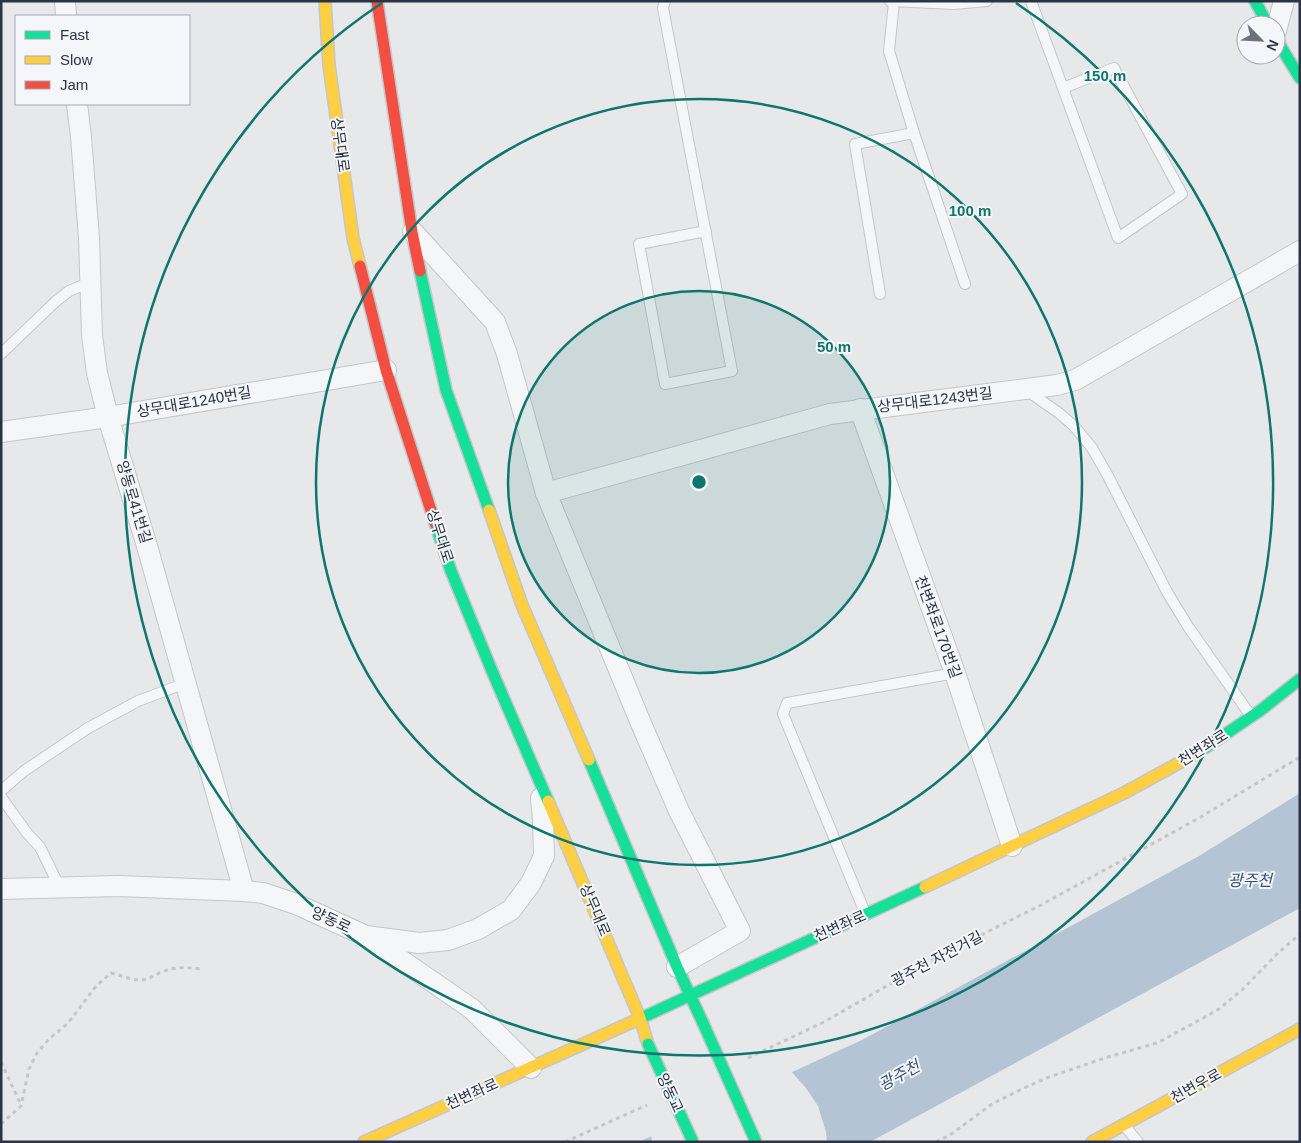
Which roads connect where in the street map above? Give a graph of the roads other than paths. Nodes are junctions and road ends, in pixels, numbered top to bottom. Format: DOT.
graph roads {
  1 [pos="65,1"];
  2 [pos="325,1"];
  3 [pos="377,1"];
  4 [pos="665,1"];
  5 [pos="987,1"];
  6 [pos="1030,1"];
  7 [pos="1255,1"];
  8 [pos="1284,1"];
  9 [pos="892,2"];
  10 [pos="66,15"];
  11 [pos="1263,15"];
  12 [pos="1280,15"];
  13 [pos="1286,55"];
  14 [pos="1300,78"];
  15 [pos="1063,88"];
  16 [pos="77,105"];
  17 [pos="914,132"];
  18 [pos="706,231"];
  19 [pos="412,232"];
  20 [pos="1300,251"];
  21 [pos="91,282"];
  22 [pos="965,284"];
  23 [pos="880,294"];
  24 [pos="1,354"];
  25 [pos="386,370"];
  26 [pos="1025,389"];
  27 [pos="860,409"];
  28 [pos="108,417"];
  29 [pos="1,432"];
  30 [pos="546,493"];
  31 [pos="955,673"];
  32 [pos="1300,679"];
  33 [pos="186,683"];
  34 [pos="1251,717"];
  35 [pos="538,776"];
  36 [pos="1,791"];
  37 [pos="1,797"];
  38 [pos="1012,846"];
  39 [pos="60,888"];
  40 [pos="1,889"];
  41 [pos="244,891"];
  42 [pos="866,915"];
  43 [pos="366,936"];
  44 [pos="677,967"];
  45 [pos="690,994"];
  46 [pos="640,1018"];
  47 [pos="1300,1029"];
  48 [pos="648,1044"];
  49 [pos="531,1068"];
  50 [pos="1124,1125"];
  51 [pos="364,1142"];
  52 [pos="693,1142"];
  53 [pos="756,1142"];
  54 [pos="1092,1142"];
  55 [pos="1138,1142"];
  1 -- 10 [label="street"];
  2 -- 25 [label="street, 상무대로"];
  3 -- 19 [label="street"];
  4 -- 18 [label="lane"];
  5 -- 9 [label="lane"];
  6 -- 15 [label="lane"];
  7 -- 11 [label="street"];
  8 -- 12 [label="street"];
  9 -- 17 [label="lane"];
  13 -- 14 [label="street"];
  15 -- 15 [label="lane"];
  16 -- 21 [label="street, 양동로41번길"];
  17 -- 22 [label="lane"];
  17 -- 23 [label="lane"];
  18 -- 18 [label="lane"];
  19 -- 30 [label="street"];
  19 -- 44 [label="street"];
  20 -- 26 [label="street, 상무대로1243번길"];
  21 -- 24 [label="lane"];
  21 -- 28 [label="street, 양동로41번길"];
  25 -- 28 [label="street, 상무대로1240번길"];
  25 -- 35 [label="street, 상무대로"];
  26 -- 27 [label="street, 상무대로1243번길"];
  26 -- 34 [label="lane"];
  27 -- 30 [label="street, 상무대로1243번길"];
  27 -- 31 [label="street, 천변좌로170번길"];
  28 -- 29 [label="street, 상무대로1240번길"];
  28 -- 33 [label="street, 양동로41번길"];
  30 -- 44 [label="street"];
  31 -- 38 [label="street, 천변좌로170번길"];
  31 -- 42 [label="lane"];
  32 -- 34 [label="street, 천변좌로"];
  33 -- 36 [label="lane"];
  33 -- 41 [label="street, 양동로41번길"];
  34 -- 38 [label="street, 천변좌로"];
  35 -- 43 [label="street, 양동로"];
  35 -- 46 [label="street, 상무대로"];
  37 -- 39 [label="lane"];
  38 -- 42 [label="street, 천변좌로"];
  39 -- 40 [label="street, 양동로"];
  39 -- 41 [label="street, 양동로"];
  41 -- 43 [label="street, 양동로"];
  42 -- 45 [label="street, 천변좌로"];
  43 -- 49 [label="street"];
  44 -- 45 [label="street"];
  45 -- 46 [label="street, 천변좌로"];
  45 -- 53 [label="street, bridge"];
  46 -- 48 [label="street, 상무대로"];
  46 -- 49 [label="street, 천변좌로"];
  47 -- 50 [label="street, 천변우로"];
  48 -- 52 [label="street, 양동교, bridge"];
  49 -- 51 [label="street, 천변좌로"];
  50 -- 54 [label="street, 천변우로"];
  50 -- 55 [label="lane"];
}
